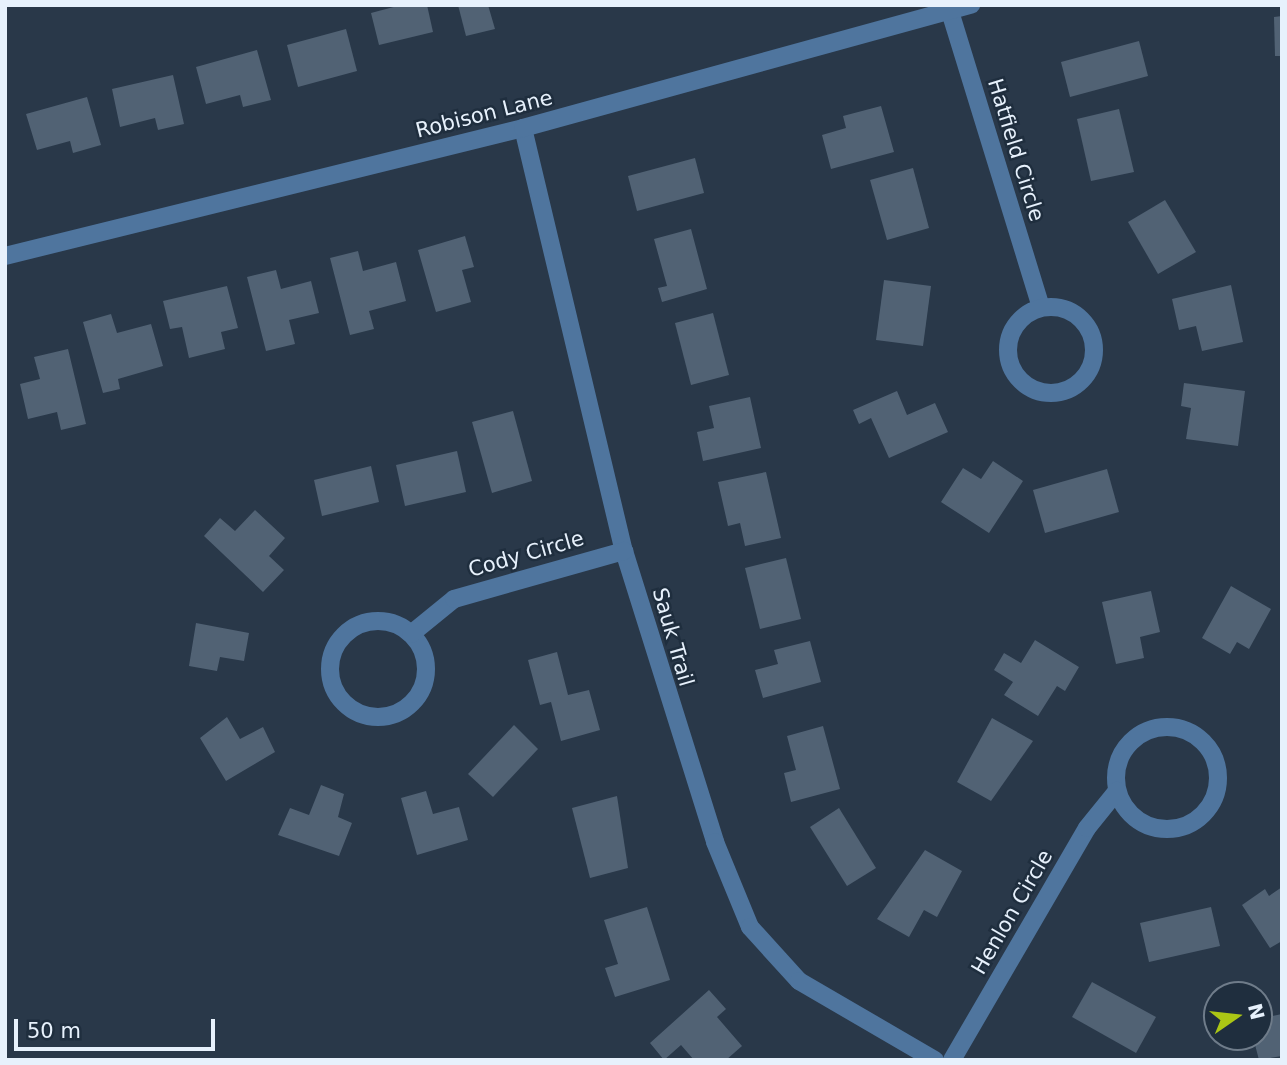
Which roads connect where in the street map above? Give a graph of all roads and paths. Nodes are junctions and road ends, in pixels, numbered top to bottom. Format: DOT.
graph roads {
  1 [pos="971,5"];
  2 [pos="949,8"];
  3 [pos="523,128"];
  4 [pos="5,256"];
  5 [pos="1041,307"];
  6 [pos="624,551"];
  7 [pos="411,634"];
  8 [pos="1117,790"];
  9 [pos="935,1060"];
  10 [pos="952,1060"];
  1 -- 2 [label="street, Robison Lane"];
  2 -- 3 [label="street, Robison Lane"];
  2 -- 5 [label="street, Hatfield Circle"];
  3 -- 4 [label="street, Robison Lane"];
  3 -- 6 [label="street, Sauk Trail"];
  5 -- 5 [label="street"];
  6 -- 7 [label="street, Cody Circle"];
  6 -- 9 [label="street, Sauk Trail"];
  7 -- 7 [label="street"];
  8 -- 8 [label="street"];
  8 -- 10 [label="street, Henlon Circle"];
}
